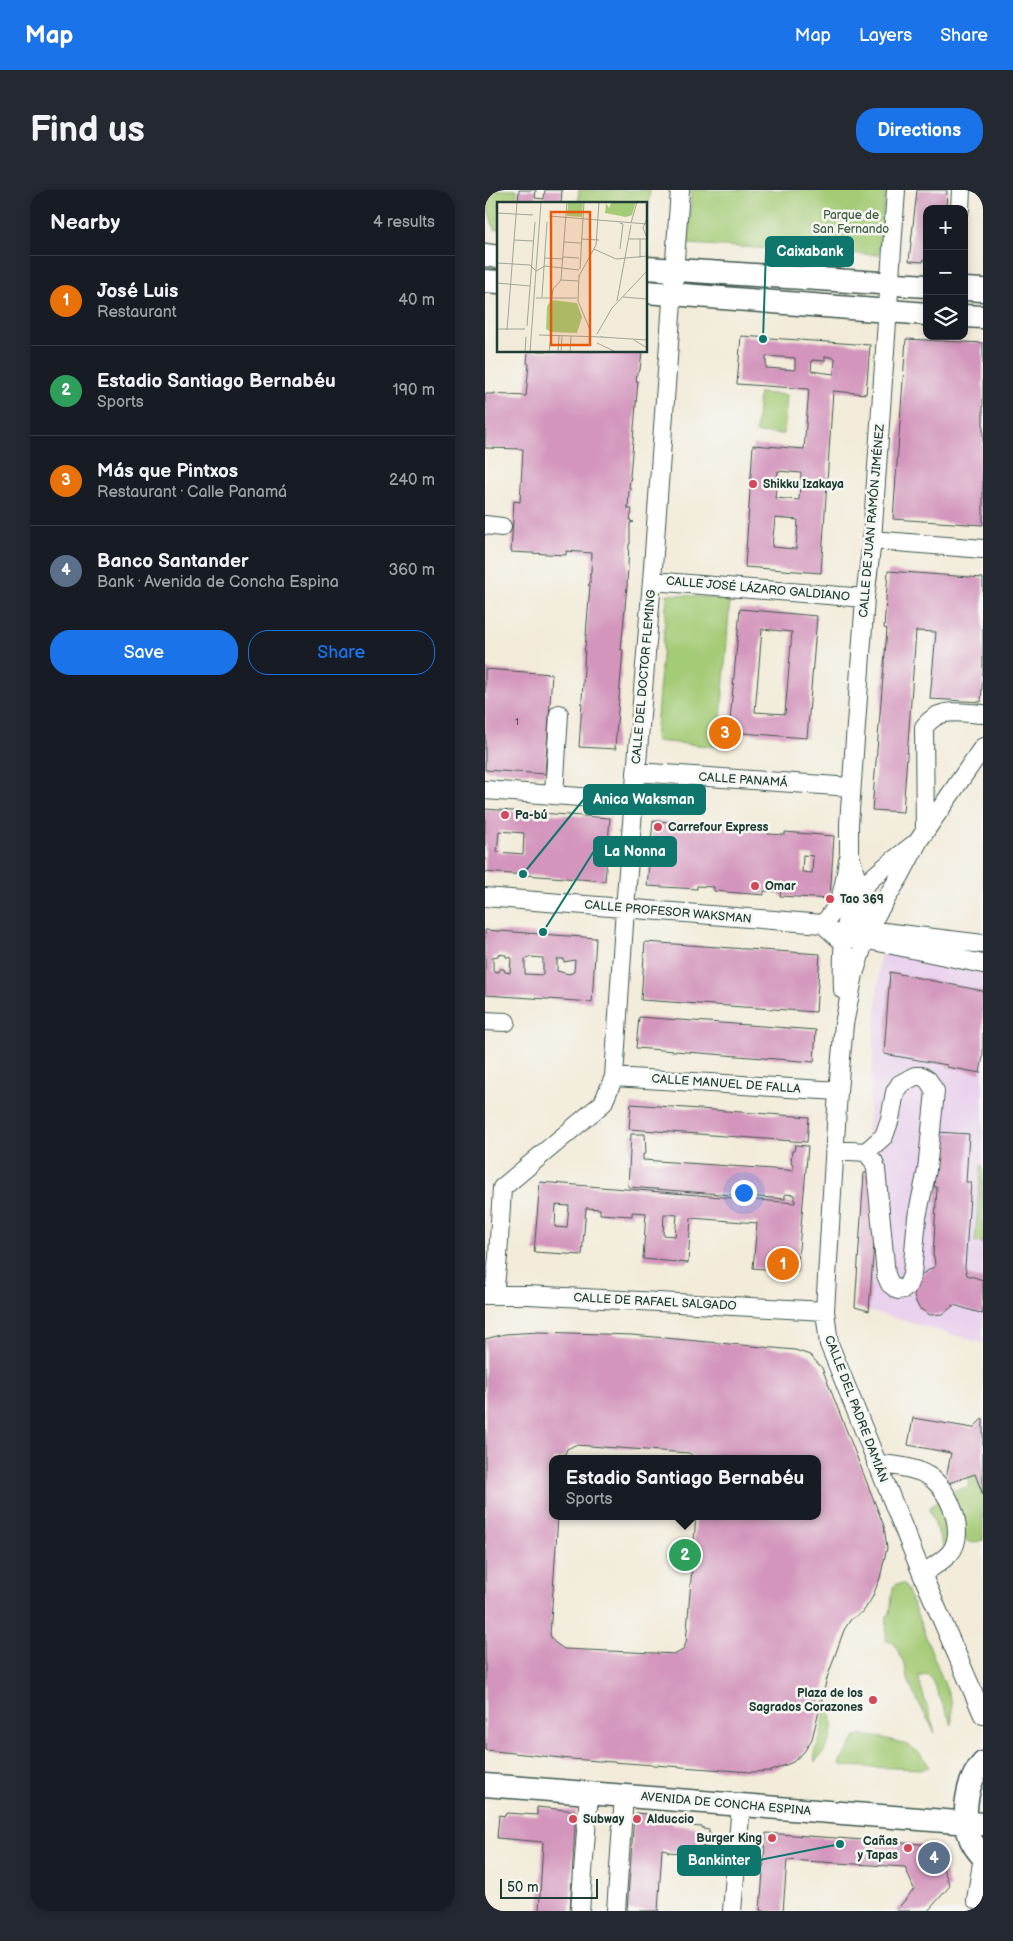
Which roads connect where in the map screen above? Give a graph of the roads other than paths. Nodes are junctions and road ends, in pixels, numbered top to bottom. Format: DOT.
graph roads {
  1 [pos="679,190"];
  2 [pos="896,190"];
  3 [pos="961,190"];
  4 [pos="960,205"];
  5 [pos="647,268"];
  6 [pos="674,270"];
  7 [pos="889,283"];
  8 [pos="923,286"];
  9 [pos="968,289"];
  10 [pos="983,290"];
  11 [pos="647,292"];
  12 [pos="672,294"];
  13 [pos="888,311"];
  14 [pos="923,314"];
  15 [pos="968,316"];
  16 [pos="983,317"];
  17 [pos="872,540"];
  18 [pos="983,549"];
  19 [pos="652,581"];
  20 [pos="865,598"];
  21 [pos="559,714"];
  22 [pos="983,714"];
  23 [pos="983,748"];
  24 [pos="636,772"];
  25 [pos="851,787"];
  26 [pos="485,790"];
  27 [pos="554,795"];
  28 [pos="634,800"];
  29 [pos="922,836"];
  30 [pos="849,852"];
  31 [pos="893,861"];
  32 [pos="860,892"];
  33 [pos="485,897"];
  34 [pos="625,908"];
  35 [pos="823,924"];
  36 [pos="866,934"];
  37 [pos="844,942"];
  38 [pos="983,944"];
  39 [pos="983,964"];
  40 [pos="854,974"];
  41 [pos="485,1021"];
  42 [pos="506,1022"];
  43 [pos="844,1024"];
  44 [pos="614,1077"];
  45 [pos="838,1091"];
  46 [pos="835,1150"];
  47 [pos="866,1152"];
  48 [pos="489,1295"];
  49 [pos="825,1312"];
  50 [pos="876,1463"];
  51 [pos="922,1574"];
  52 [pos="983,1715"];
  53 [pos="982,1761"];
  54 [pos="485,1785"];
  55 [pos="589,1793"];
  56 [pos="624,1796"];
  57 [pos="741,1805"];
  58 [pos="977,1822"];
  59 [pos="983,1857"];
  60 [pos="975,1901"];
  61 [pos="580,1911"];
  62 [pos="616,1911"];
  63 [pos="732,1911"];
  1 -- 6 [label="street, CALLE DEL DOCTOR FLEMING"];
  2 -- 7 [label="street, CALLE DE JUAN RAMÓN JIMÉNEZ"];
  3 -- 4 [label="street"];
  5 -- 6 [label="main road"];
  6 -- 7 [label="main road"];
  6 -- 12 [label="street, CALLE DEL DOCTOR FLEMING"];
  7 -- 8 [label="main road"];
  7 -- 13 [label="street, CALLE DE JUAN RAMÓN JIMÉNEZ"];
  9 -- 10 [label="main road"];
  11 -- 12 [label="main road"];
  12 -- 13 [label="main road"];
  12 -- 19 [label="street, CALLE DEL DOCTOR FLEMING"];
  13 -- 14 [label="main road"];
  13 -- 17 [label="street, CALLE DE JUAN RAMÓN JIMÉNEZ"];
  15 -- 16 [label="main road"];
  17 -- 18 [label="street"];
  17 -- 20 [label="street, CALLE DE JUAN RAMÓN JIMÉNEZ"];
  19 -- 20 [label="street, CALLE JOSÉ LÁZARO GALDIANO"];
  19 -- 24 [label="street, CALLE DEL DOCTOR FLEMING"];
  20 -- 25 [label="street, CALLE DE JUAN RAMÓN JIMÉNEZ"];
  21 -- 27 [label="street"];
  22 -- 29 [label="street"];
  23 -- 29 [label="street, CALLE DEL PADRE DAMIÁN"];
  24 -- 25 [label="street, CALLE PANAMÁ"];
  24 -- 28 [label="street, CALLE DEL DOCTOR FLEMING"];
  25 -- 30 [label="street, CALLE DE JUAN RAMÓN JIMÉNEZ"];
  26 -- 27 [label="street"];
  27 -- 28 [label="street"];
  28 -- 34 [label="street, CALLE DEL DOCTOR FLEMING"];
  29 -- 31 [label="street, CALLE DEL PADRE DAMIÁN"];
  29 -- 36 [label="street, CALLE DEL PADRE DAMIÁN"];
  30 -- 31 [label="street, CALLE DEL PADRE DAMIÁN"];
  30 -- 32 [label="street, CALLE DEL PADRE DAMIÁN"];
  30 -- 35 [label="street"];
  31 -- 32 [label="street, CALLE DEL PADRE DAMIÁN"];
  32 -- 37 [label="street, CALLE DEL PADRE DAMIÁN"];
  32 -- 40 [label="street, CALLE DEL PADRE DAMIÁN"];
  33 -- 34 [label="street, CALLE PROFESOR WAKSMAN"];
  34 -- 35 [label="street, CALLE PROFESOR WAKSMAN"];
  34 -- 44 [label="street, CALLE DEL DOCTOR FLEMING"];
  35 -- 37 [label="street"];
  36 -- 38 [label="street"];
  36 -- 39 [label="street"];
  36 -- 40 [label="street, CALLE DEL PADRE DAMIÁN"];
  37 -- 43 [label="street, CALLE DEL PADRE DAMIÁN"];
  40 -- 43 [label="street, CALLE DEL PADRE DAMIÁN"];
  41 -- 42 [label="street"];
  43 -- 45 [label="street, CALLE DEL PADRE DAMIÁN"];
  44 -- 45 [label="street, CALLE MANUEL DE FALLA"];
  44 -- 48 [label="street, CALLE DEL DOCTOR FLEMING"];
  45 -- 46 [label="street, CALLE DEL PADRE DAMIÁN"];
  46 -- 47 [label="street"];
  46 -- 49 [label="street, CALLE DEL PADRE DAMIÁN"];
  47 -- 47 [label="street"];
  48 -- 49 [label="street, CALLE DE RAFAEL SALGADO"];
  49 -- 50 [label="street, CALLE DEL PADRE DAMIÁN"];
  50 -- 51 [label="street, CALLE DEL PADRE DAMIÁN"];
  50 -- 51 [label="street"];
  51 -- 52 [label="street, CALLE DEL PADRE DAMIÁN"];
  53 -- 58 [label="main road"];
  54 -- 55 [label="main road, AVENIDA DE CONCHA ESPINA"];
  55 -- 56 [label="main road, AVENIDA DE CONCHA ESPINA"];
  55 -- 61 [label="street"];
  56 -- 57 [label="main road, AVENIDA DE CONCHA ESPINA"];
  56 -- 62 [label="street"];
  57 -- 58 [label="main road, AVENIDA DE CONCHA ESPINA"];
  57 -- 63 [label="street"];
  58 -- 59 [label="main road"];
  59 -- 60 [label="street"];
}
